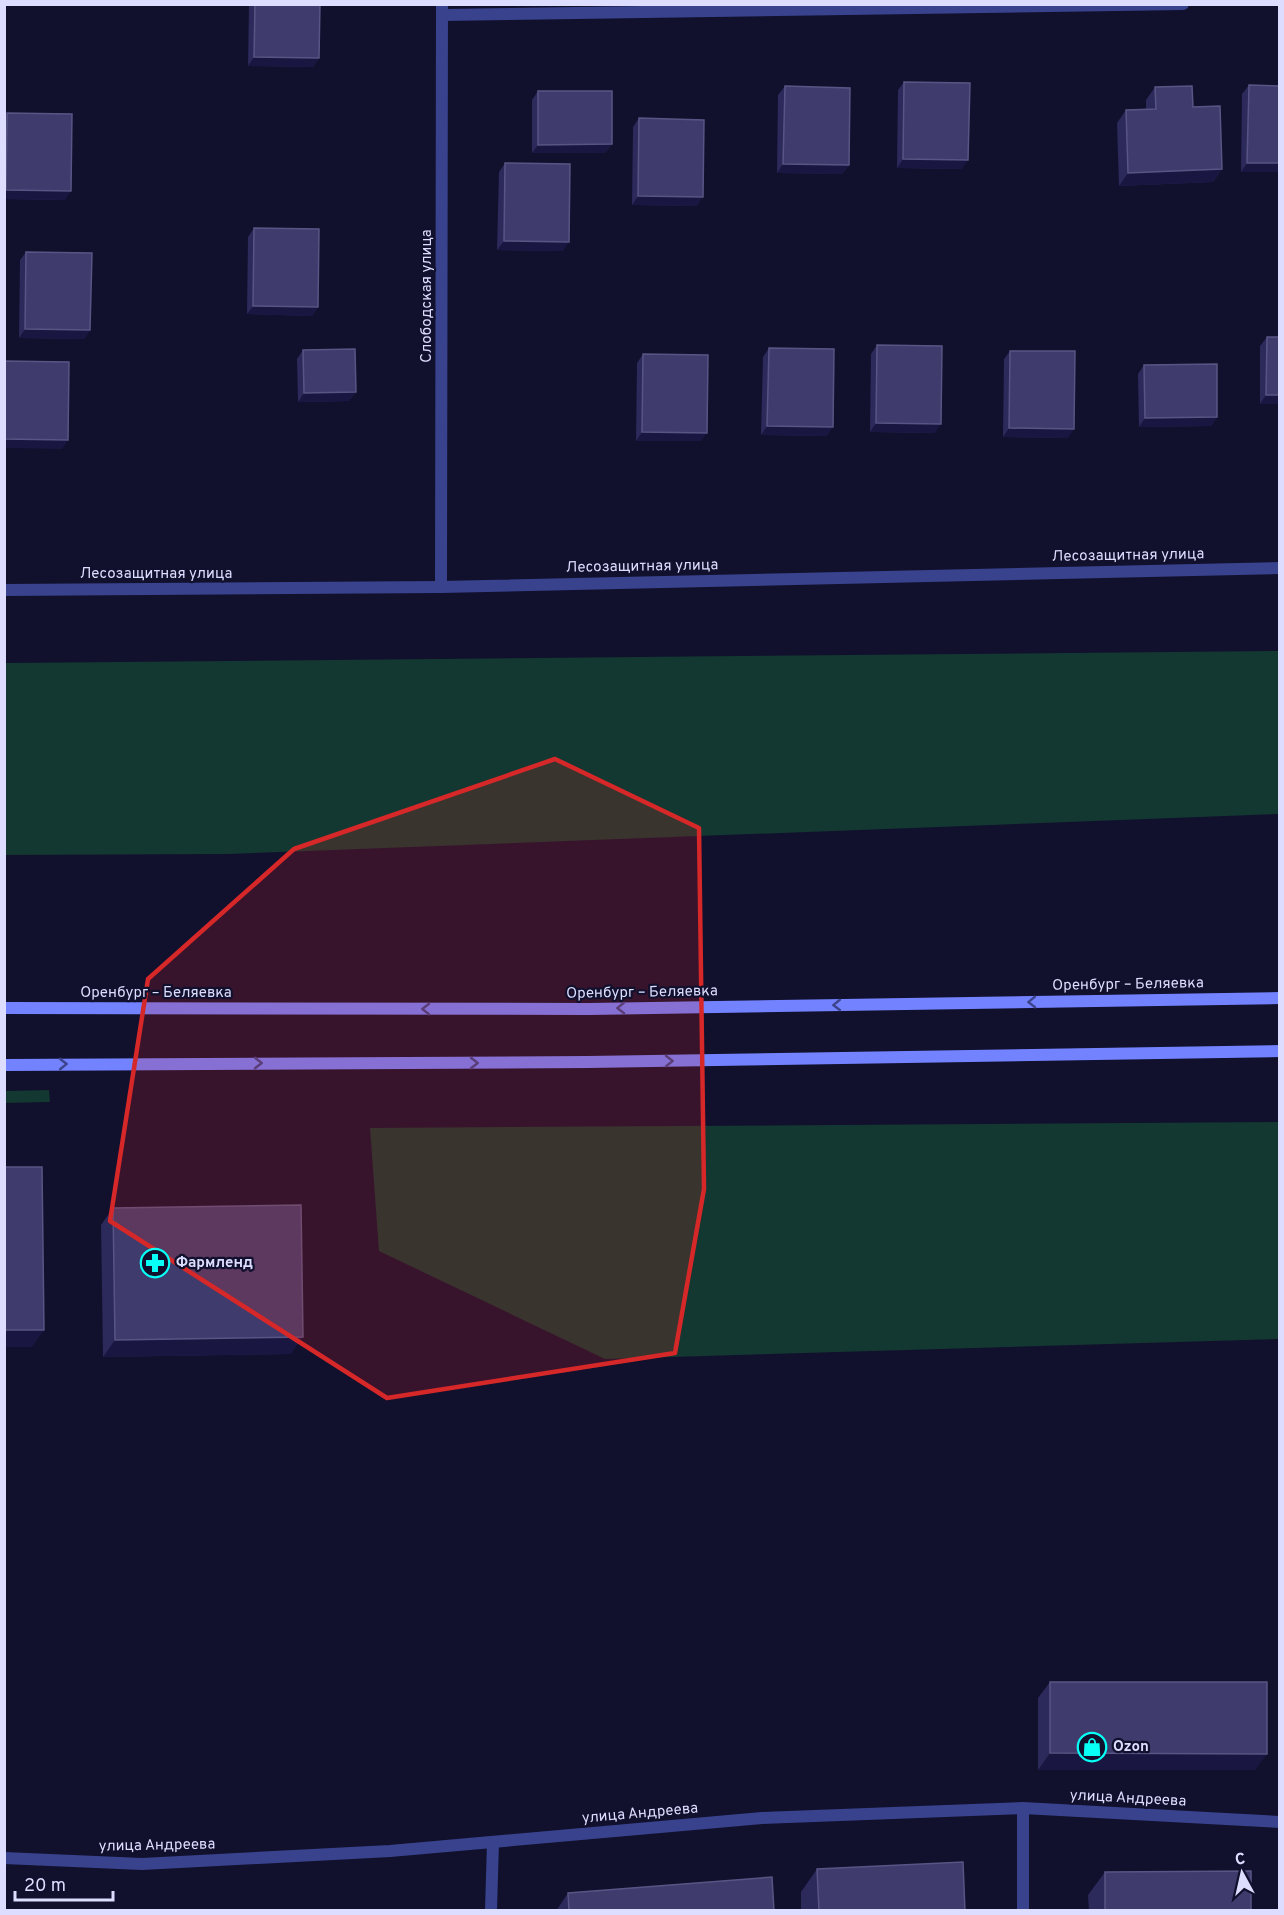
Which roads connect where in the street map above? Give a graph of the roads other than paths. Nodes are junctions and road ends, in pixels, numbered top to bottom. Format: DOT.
graph roads {
  1 [pos="1183,4"];
  2 [pos="442,10"];
  3 [pos="1280,568"];
  4 [pos="441,587"];
  5 [pos="4,590"];
  6 [pos="1280,998"];
  7 [pos="4,1008"];
  8 [pos="1280,1051"];
  9 [pos="4,1065"];
  10 [pos="1023,1808"];
  11 [pos="1280,1822"];
  12 [pos="493,1842"];
  13 [pos="4,1858"];
  14 [pos="491,1911"];
  15 [pos="1023,1911"];
  1 -- 2 [label="street"];
  2 -- 4 [label="street, Слободская улица"];
  3 -- 4 [label="street, Лесозащитная улица"];
  4 -- 5 [label="street, Лесозащитная улица"];
  6 -- 7 [label="main road, Оренбург – Беляевка, one-way"];
  9 -- 8 [label="main road, one-way"];
  10 -- 11 [label="street, улица Андреева"];
  10 -- 12 [label="street, улица Андреева"];
  10 -- 15 [label="street"];
  12 -- 13 [label="street, улица Андреева"];
  12 -- 14 [label="street"];
}
